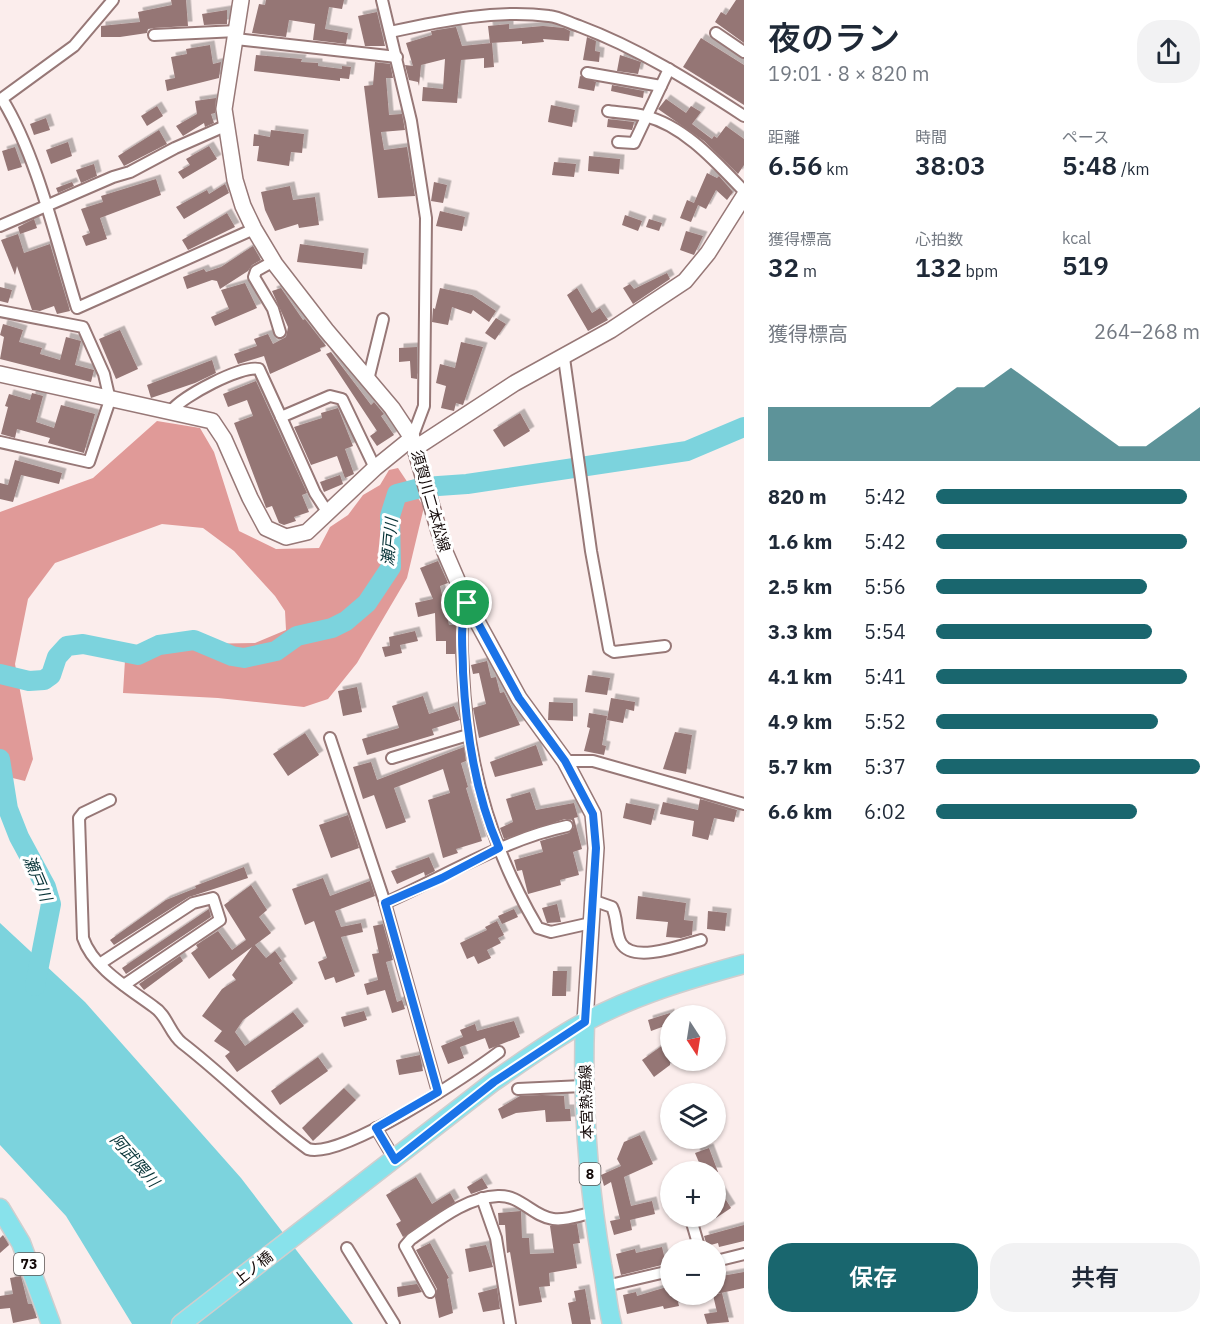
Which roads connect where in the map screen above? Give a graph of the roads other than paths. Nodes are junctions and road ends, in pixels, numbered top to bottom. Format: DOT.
graph roads {
  1 [pos="113,0"];
  2 [pos="241,0"];
  3 [pos="382,0"];
  4 [pos="390,32"];
  5 [pos="716,33"];
  6 [pos="154,35"];
  7 [pos="236,35"];
  8 [pos="744,52"];
  9 [pos="398,57"];
  10 [pos="669,69"];
  11 [pos="587,73"];
  12 [pos="661,86"];
  13 [pos="1,99"];
  14 [pos="608,111"];
  15 [pos="647,116"];
  16 [pos="744,116"];
  17 [pos="225,126"];
  18 [pos="618,142"];
  19 [pos="744,194"];
  20 [pos="46,206"];
  21 [pos="0,226"];
  22 [pos="254,229"];
  23 [pos="274,261"];
  24 [pos="77,308"];
  25 [pos="0,311"];
  26 [pos="383,319"];
  27 [pos="83,327"];
  28 [pos="280,332"];
  29 [pos="564,358"];
  30 [pos="0,374"];
  31 [pos="369,380"];
  32 [pos="110,400"];
  33 [pos="171,411"];
  34 [pos="281,417"];
  35 [pos="0,442"];
  36 [pos="416,448"];
  37 [pos="375,468"];
  38 [pos="328,513"];
  39 [pos="467,603"];
  40 [pos="665,646"];
  41 [pos="468,735"];
  42 [pos="330,738"];
  43 [pos="392,758"];
  44 [pos="565,761"];
  45 [pos="110,800"];
  46 [pos="744,804"];
  47 [pos="567,826"];
  48 [pos="499,848"];
  49 [pos="592,900"];
  50 [pos="385,903"];
  51 [pos="591,923"];
  52 [pos="701,940"];
  53 [pos="101,963"];
  54 [pos="744,964"];
  55 [pos="124,985"];
  56 [pos="585,1022"];
  57 [pos="499,1052"];
  58 [pos="583,1086"];
  59 [pos="518,1089"];
  60 [pos="438,1092"];
  61 [pos="376,1128"];
  62 [pos="395,1160"];
  63 [pos="482,1198"];
  64 [pos="0,1208"];
  65 [pos="594,1212"];
  66 [pos="347,1248"];
  67 [pos="744,1254"];
  68 [pos="726,1258"];
  69 [pos="660,1273"];
  70 [pos="606,1286"];
  71 [pos="430,1292"];
  72 [pos="51,1324"];
  73 [pos="181,1324"];
  74 [pos="394,1324"];
  75 [pos="510,1324"];
  76 [pos="612,1324"];
  1 -- 13 [label="street"];
  2 -- 7 [label="main road, 須賀川二本松線"];
  3 -- 4 [label="street"];
  4 -- 9 [label="street"];
  4 -- 10 [label="street"];
  5 -- 8 [label="street"];
  6 -- 7 [label="street"];
  7 -- 9 [label="street"];
  7 -- 17 [label="main road, 須賀川二本松線"];
  9 -- 36 [label="street"];
  10 -- 12 [label="street"];
  10 -- 16 [label="street"];
  11 -- 12 [label="street"];
  12 -- 15 [label="street"];
  13 -- 20 [label="street"];
  14 -- 15 [label="street"];
  15 -- 18 [label="street"];
  15 -- 19 [label="street"];
  17 -- 20 [label="street"];
  17 -- 22 [label="main road, 須賀川二本松線"];
  19 -- 29 [label="main road"];
  20 -- 21 [label="street"];
  20 -- 24 [label="street"];
  22 -- 23 [label="main road, 須賀川二本松線"];
  22 -- 24 [label="street"];
  23 -- 28 [label="street"];
  23 -- 31 [label="main road, 須賀川二本松線"];
  24 -- 27 [label="street"];
  25 -- 27 [label="street"];
  26 -- 31 [label="street"];
  27 -- 32 [label="street"];
  29 -- 36 [label="main road"];
  29 -- 40 [label="street"];
  30 -- 32 [label="main road"];
  31 -- 36 [label="main road, 須賀川二本松線"];
  32 -- 33 [label="main road"];
  32 -- 35 [label="street"];
  33 -- 34 [label="street"];
  33 -- 38 [label="main road"];
  34 -- 37 [label="street"];
  34 -- 38 [label="street"];
  36 -- 37 [label="main road"];
  36 -- 39 [label="main road, 須賀川二本松線"];
  37 -- 38 [label="main road"];
  39 -- 41 [label="street"];
  39 -- 44 [label="main road, 須賀川二本松線"];
  41 -- 43 [label="street"];
  41 -- 48 [label="street"];
  42 -- 50 [label="street"];
  44 -- 46 [label="street"];
  44 -- 49 [label="main road, 須賀川二本松線"];
  45 -- 53 [label="street"];
  47 -- 48 [label="street"];
  48 -- 50 [label="street"];
  48 -- 51 [label="street"];
  49 -- 51 [label="main road, 須賀川二本松線"];
  49 -- 52 [label="street"];
  50 -- 60 [label="street"];
  51 -- 56 [label="main road, 須賀川二本松線"];
  53 -- 55 [label="street"];
  53 -- 55 [label="street"];
  54 -- 56 [label="main road"];
  55 -- 61 [label="street"];
  56 -- 58 [label="main road, 本宮熱海線 / 8"];
  56 -- 62 [label="main road"];
  57 -- 60 [label="street"];
  58 -- 59 [label="street"];
  58 -- 65 [label="main road, 本宮熱海線 / 8"];
  60 -- 61 [label="street"];
  61 -- 62 [label="street"];
  62 -- 73 [label="main road, 上ノ橋"];
  63 -- 65 [label="street"];
  63 -- 71 [label="street"];
  63 -- 75 [label="street"];
  64 -- 72 [label="main road, 73"];
  65 -- 70 [label="main road, 本宮熱海線 / 8"];
  66 -- 74 [label="street"];
  67 -- 68 [label="street"];
  69 -- 70 [label="street"];
  70 -- 76 [label="main road, 本宮熱海線 / 8"];
}
